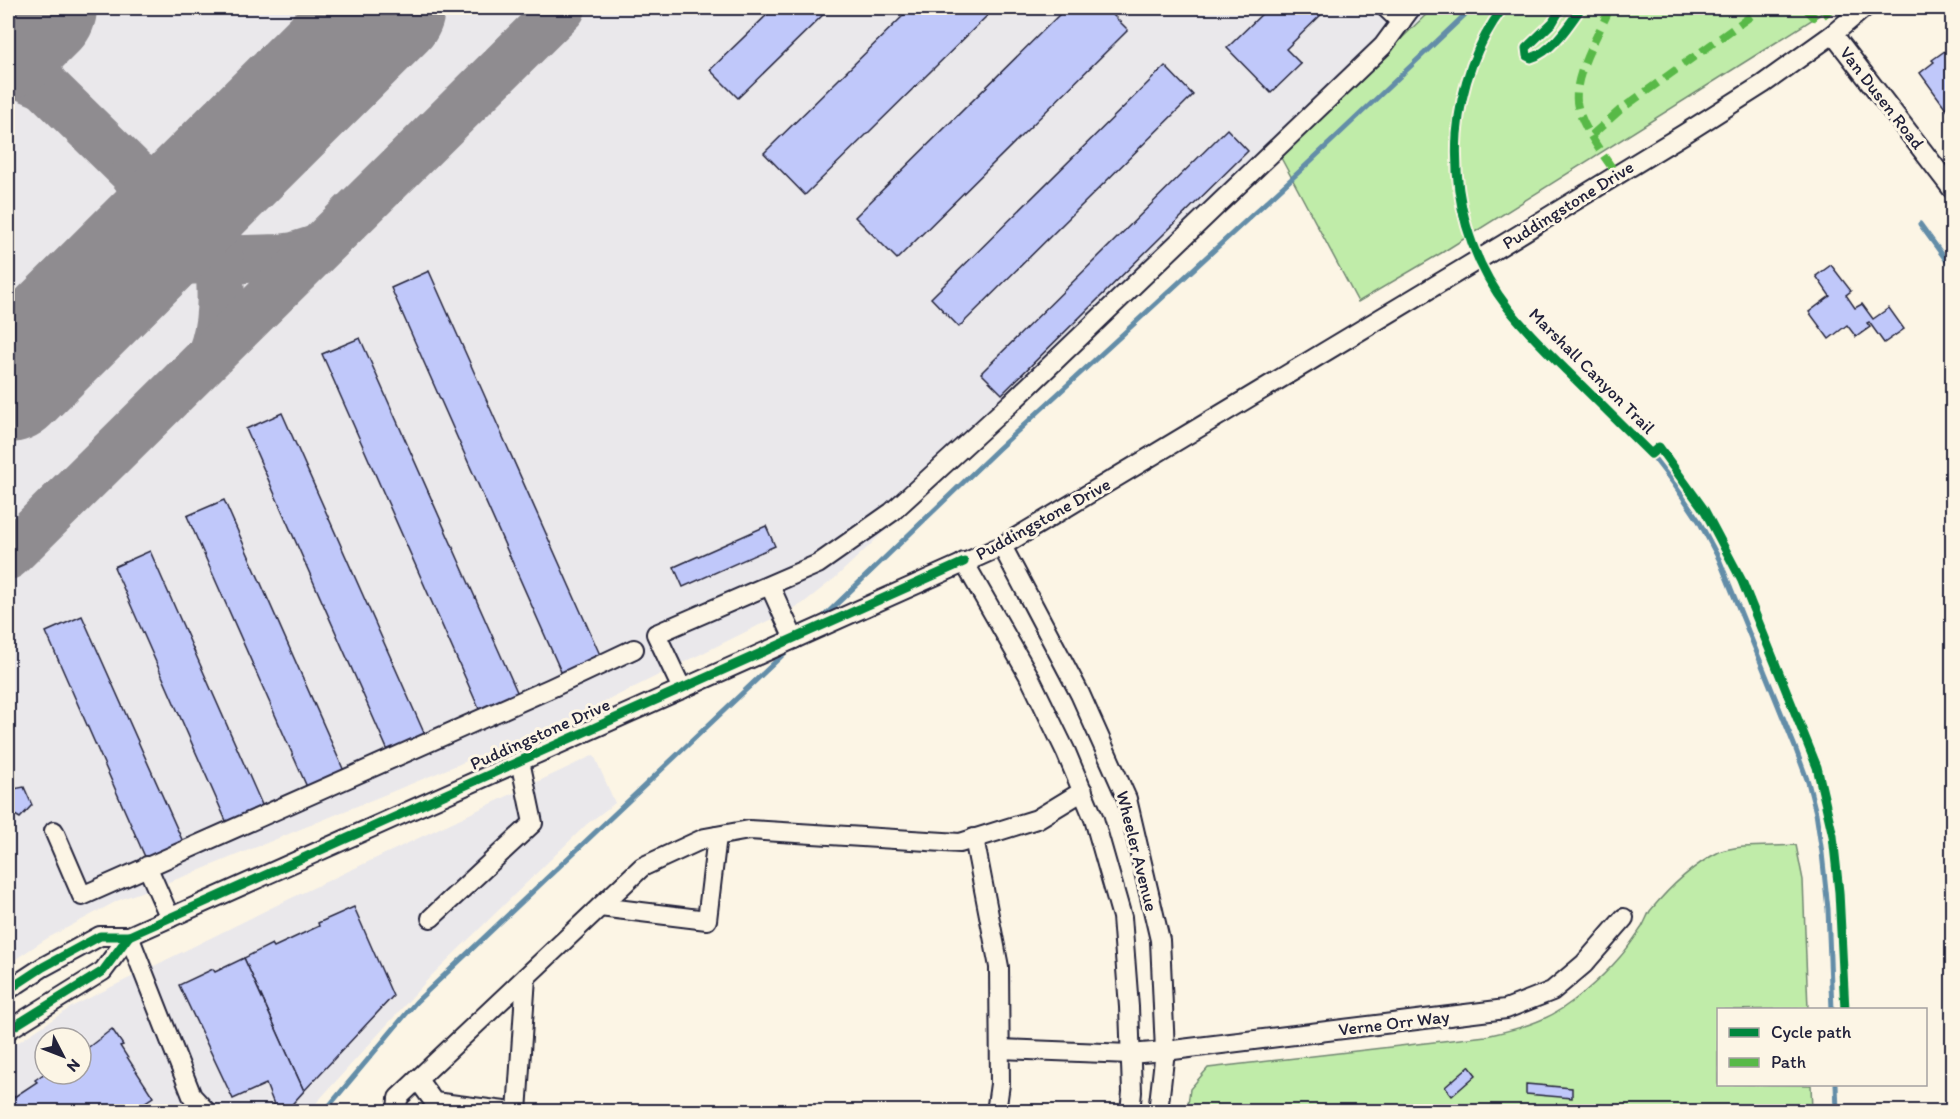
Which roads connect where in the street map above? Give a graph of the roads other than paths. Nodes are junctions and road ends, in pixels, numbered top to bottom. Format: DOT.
graph roads {
  1 [pos="1386,8"];
  2 [pos="1864,8"];
  3 [pos="1406,15"];
  4 [pos="1833,34"];
  5 [pos="1953,189"];
  6 [pos="1002,546"];
  7 [pos="964,562"];
  8 [pos="770,585"];
  9 [pos="794,639"];
  10 [pos="634,649"];
  11 [pos="682,688"];
  12 [pos="520,761"];
  13 [pos="1083,791"];
  14 [pos="54,831"];
  15 [pos="717,836"];
  16 [pos="974,838"];
  17 [pos="147,866"];
  18 [pos="600,907"];
  19 [pos="170,918"];
  20 [pos="431,918"];
  21 [pos="1624,918"];
  22 [pos="129,936"];
  23 [pos="526,977"];
  24 [pos="8,990"];
  25 [pos="8,1030"];
  26 [pos="999,1049"];
  27 [pos="1165,1051"];
  28 [pos="1130,1054"];
  29 [pos="418,1080"];
  30 [pos="207,1112"];
  31 [pos="397,1112"];
  32 [pos="512,1112"];
  33 [pos="517,1112"];
  34 [pos="996,1112"];
  35 [pos="1130,1112"];
  36 [pos="1158,1112"];
  1 -- 3 [label="street"];
  2 -- 4 [label="street, Puddingstone Drive"];
  3 -- 8 [label="street"];
  4 -- 5 [label="street, Van Dusen Road"];
  4 -- 6 [label="street, Puddingstone Drive"];
  6 -- 7 [label="street, Puddingstone Drive"];
  6 -- 27 [label="street, Wheeler Avenue"];
  7 -- 9 [label="street, Puddingstone Drive"];
  7 -- 13 [label="street, Wheeler Avenue"];
  8 -- 9 [label="street"];
  8 -- 11 [label="street"];
  9 -- 11 [label="street, Puddingstone Drive"];
  10 -- 17 [label="street"];
  11 -- 12 [label="street, Puddingstone Drive"];
  12 -- 19 [label="street, Puddingstone Drive"];
  12 -- 20 [label="street"];
  13 -- 16 [label="street"];
  13 -- 28 [label="street, Wheeler Avenue"];
  14 -- 17 [label="street"];
  15 -- 16 [label="street"];
  15 -- 18 [label="street"];
  15 -- 18 [label="street"];
  16 -- 26 [label="street"];
  17 -- 19 [label="street"];
  18 -- 23 [label="street"];
  19 -- 22 [label="street, Puddingstone Drive"];
  21 -- 27 [label="street, Verne Orr Way"];
  22 -- 24 [label="street, Puddingstone Drive"];
  22 -- 25 [label="street, Puddingstone Drive"];
  22 -- 30 [label="street"];
  23 -- 29 [label="street"];
  23 -- 33 [label="street"];
  26 -- 28 [label="street, Verne Orr Way"];
  26 -- 34 [label="street"];
  27 -- 28 [label="street, Verne Orr Way"];
  27 -- 36 [label="street, Wheeler Avenue"];
  28 -- 35 [label="street, Wheeler Avenue"];
  29 -- 31 [label="street"];
  29 -- 32 [label="street"];
}
